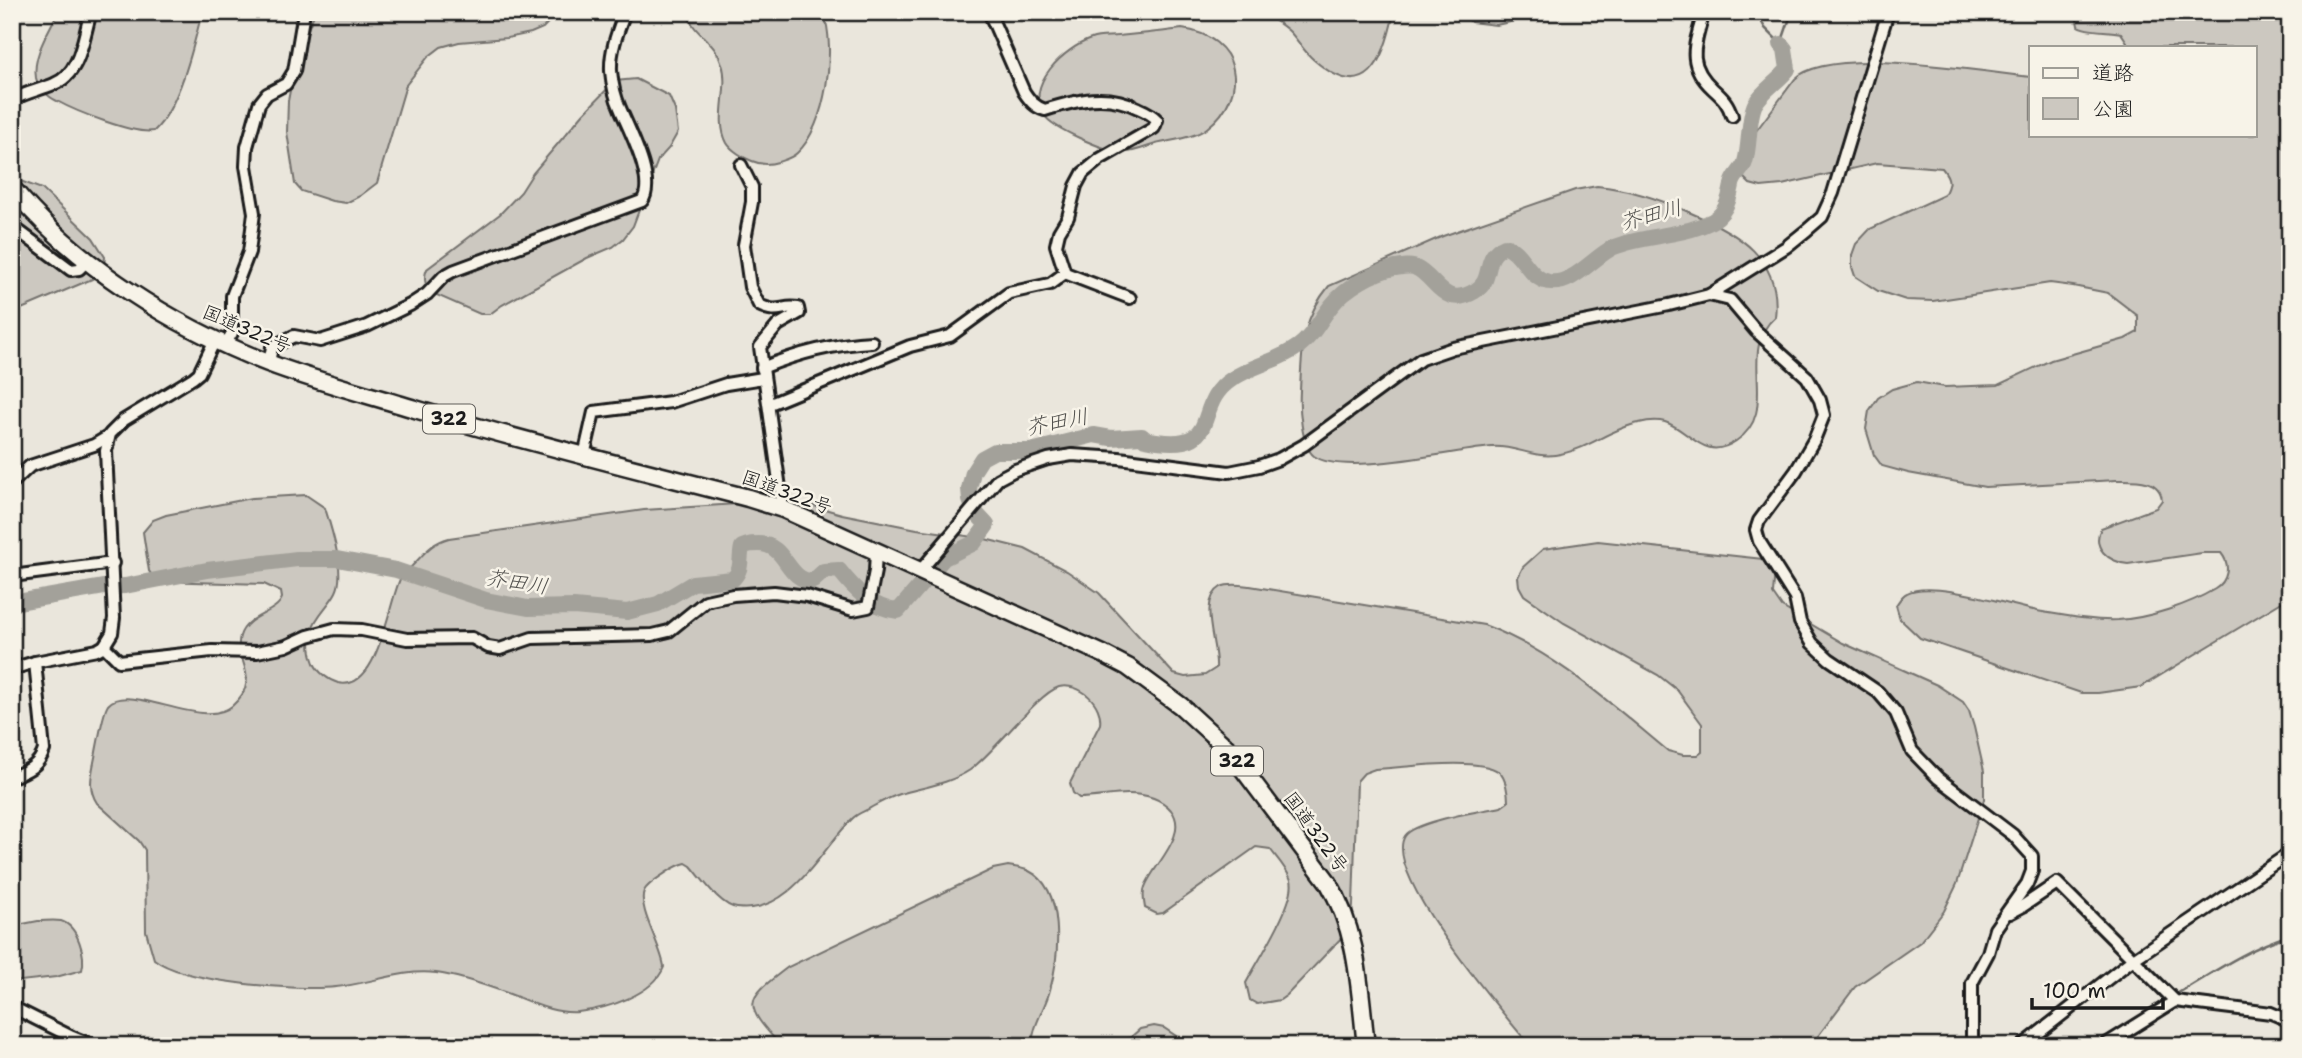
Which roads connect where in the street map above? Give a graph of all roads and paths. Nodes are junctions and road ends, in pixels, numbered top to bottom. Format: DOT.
graph roads {
  1 [pos="91,12"];
  2 [pos="304,12"];
  3 [pos="625,12"];
  4 [pos="989,12"];
  5 [pos="1704,12"];
  6 [pos="1888,12"];
  7 [pos="12,100"];
  8 [pos="1732,116"];
  9 [pos="741,165"];
  10 [pos="12,188"];
  11 [pos="12,226"];
  12 [pos="88,260"];
  13 [pos="1065,273"];
  14 [pos="1709,295"];
  15 [pos="1130,298"];
  16 [pos="220,342"];
  17 [pos="876,360"];
  18 [pos="269,363"];
  19 [pos="763,373"];
  20 [pos="770,404"];
  21 [pos="109,436"];
  22 [pos="584,456"];
  23 [pos="12,483"];
  24 [pos="783,509"];
  25 [pos="876,551"];
  26 [pos="113,563"];
  27 [pos="923,572"];
  28 [pos="12,576"];
  29 [pos="104,646"];
  30 [pos="35,662"];
  31 [pos="12,668"];
  32 [pos="12,777"];
  33 [pos="2290,853"];
  34 [pos="2007,914"];
  35 [pos="2132,960"];
  36 [pos="2175,1001"];
  37 [pos="12,1007"];
  38 [pos="2290,1021"];
  39 [pos="94,1046"];
  40 [pos="1366,1046"];
  41 [pos="1976,1046"];
  42 [pos="2022,1046"];
  43 [pos="2103,1046"];
  1 -- 7 [label="street"];
  2 -- 16 [label="street"];
  3 -- 18 [label="street"];
  4 -- 13 [label="street"];
  5 -- 8 [label="street"];
  6 -- 14 [label="street"];
  9 -- 19 [label="street"];
  10 -- 12 [label="highway, 国道322号 / 322"];
  11 -- 12 [label="street"];
  12 -- 16 [label="highway, 国道322号 / 322"];
  13 -- 15 [label="street"];
  13 -- 17 [label="street"];
  14 -- 27 [label="street"];
  14 -- 34 [label="street"];
  16 -- 18 [label="highway, 国道322号 / 322"];
  16 -- 21 [label="street"];
  17 -- 19 [label="street"];
  17 -- 20 [label="street"];
  18 -- 22 [label="highway, 国道322号 / 322"];
  19 -- 20 [label="street"];
  19 -- 22 [label="street"];
  20 -- 24 [label="street"];
  21 -- 23 [label="street"];
  21 -- 26 [label="street"];
  22 -- 24 [label="highway, 国道322号 / 322"];
  24 -- 25 [label="highway, 国道322号 / 322"];
  25 -- 27 [label="highway, 国道322号 / 322"];
  25 -- 29 [label="street"];
  26 -- 28 [label="street"];
  26 -- 29 [label="street"];
  27 -- 40 [label="highway, 国道322号 / 322"];
  29 -- 30 [label="street"];
  30 -- 31 [label="street"];
  30 -- 32 [label="street"];
  33 -- 35 [label="street"];
  34 -- 35 [label="street"];
  34 -- 41 [label="street"];
  35 -- 36 [label="street"];
  35 -- 42 [label="street"];
  36 -- 38 [label="street"];
  36 -- 43 [label="street"];
  37 -- 39 [label="street"];
}
